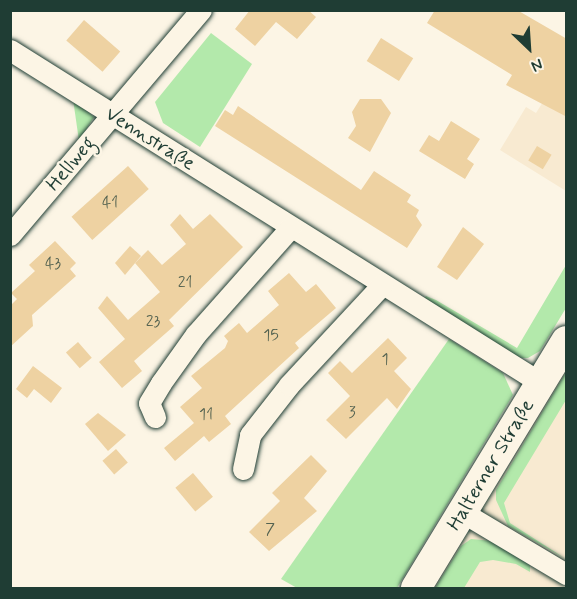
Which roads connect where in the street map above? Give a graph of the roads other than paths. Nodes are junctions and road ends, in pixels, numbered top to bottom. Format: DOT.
graph roads {
  1 [pos="201,10"];
  2 [pos="10,50"];
  3 [pos="113,115"];
  4 [pos="290,228"];
  5 [pos="10,236"];
  6 [pos="382,285"];
  7 [pos="567,341"];
  8 [pos="541,383"];
  9 [pos="155,417"];
  10 [pos="243,469"];
  11 [pos="462,512"];
  12 [pos="567,574"];
  13 [pos="416,588"];
  1 -- 3 [label="street, Hellweg"];
  2 -- 3 [label="street, Vennstraße"];
  3 -- 4 [label="street, Vennstraße"];
  3 -- 5 [label="street, Hellweg"];
  4 -- 6 [label="street, Vennstraße"];
  4 -- 9 [label="street"];
  6 -- 8 [label="street, Vennstraße"];
  6 -- 10 [label="street"];
  7 -- 8 [label="main road, Halterner Straße"];
  8 -- 11 [label="main road, Halterner Straße"];
  11 -- 12 [label="street"];
  11 -- 13 [label="main road, Halterner Straße"];
}
